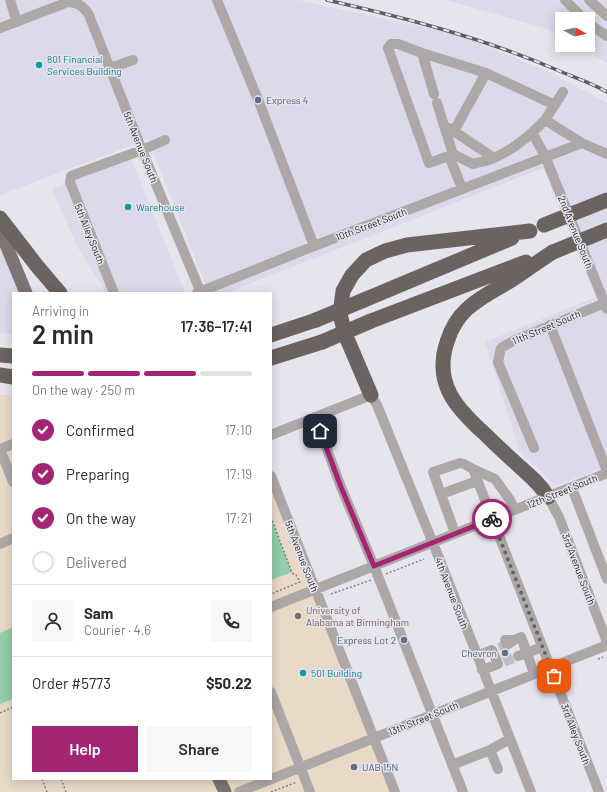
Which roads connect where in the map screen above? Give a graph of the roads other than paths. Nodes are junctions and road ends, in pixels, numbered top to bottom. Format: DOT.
graph roads {
  1 [pos="10,0"];
  2 [pos="217,0"];
  3 [pos="565,0"];
  4 [pos="589,0"];
  5 [pos="77,2"];
  6 [pos="577,12"];
  7 [pos="607,16"];
  8 [pos="17,22"];
  9 [pos="0,28"];
  10 [pos="595,28"];
  11 [pos="607,36"];
  12 [pos="422,53"];
  13 [pos="133,60"];
  14 [pos="110,68"];
  15 [pos="486,73"];
  16 [pos="563,92"];
  17 [pos="555,104"];
  18 [pos="545,120"];
  19 [pos="443,124"];
  20 [pos="454,131"];
  21 [pos="533,134"];
  22 [pos="165,140"];
  23 [pos="582,143"];
  24 [pos="142,150"];
  25 [pos="607,154"];
  26 [pos="451,155"];
  27 [pos="546,156"];
  28 [pos="494,158"];
  29 [pos="462,188"];
  30 [pos="607,200"];
  31 [pos="0,218"];
  32 [pos="0,230"];
  33 [pos="607,230"];
  34 [pos="530,231"];
  35 [pos="314,246"];
  36 [pos="552,252"];
  37 [pos="26,292"];
  38 [pos="59,292"];
  39 [pos="114,292"];
  40 [pos="199,292"];
  41 [pos="201,292"];
  42 [pos="606,306"];
  43 [pos="550,325"];
  44 [pos="272,335"];
  45 [pos="0,355"];
  46 [pos="12,356"];
  47 [pos="272,358"];
  48 [pos="0,375"];
  49 [pos="12,378"];
  50 [pos="12,378"];
  51 [pos="0,380"];
  52 [pos="371,395"];
  53 [pos="315,417"];
  54 [pos="272,435"];
  55 [pos="12,444"];
  56 [pos="534,448"];
  57 [pos="0,449"];
  58 [pos="473,469"];
  59 [pos="607,472"];
  60 [pos="12,479"];
  61 [pos="272,479"];
  62 [pos="477,481"];
  63 [pos="572,488"];
  64 [pos="441,494"];
  65 [pos="548,497"];
  66 [pos="515,510"];
  67 [pos="492,519"];
  68 [pos="455,533"];
  69 [pos="12,538"];
  70 [pos="433,542"];
  71 [pos="0,544"];
  72 [pos="374,566"];
  73 [pos="607,579"];
  74 [pos="315,589"];
  75 [pos="272,607"];
  76 [pos="607,644"];
  77 [pos="501,645"];
  78 [pos="542,647"];
  79 [pos="477,656"];
  80 [pos="510,661"];
  81 [pos="550,668"];
  82 [pos="482,670"];
  83 [pos="534,674"];
  84 [pos="491,691"];
  85 [pos="272,695"];
  86 [pos="432,715"];
  87 [pos="374,738"];
  88 [pos="510,739"];
  89 [pos="490,750"];
  90 [pos="452,765"];
  91 [pos="300,768"];
  92 [pos="498,769"];
  93 [pos="272,779"];
  94 [pos="220,780"];
  95 [pos="270,780"];
  96 [pos="225,792"];
  97 [pos="239,792"];
  98 [pos="310,792"];
  99 [pos="395,792"];
  100 [pos="463,792"];
  101 [pos="531,792"];
  102 [pos="600,792"];
  1 -- 8 [label="street"];
  2 -- 35 [label="street"];
  3 -- 6 [label="street"];
  4 -- 7 [label="street"];
  5 -- 8 [label="street"];
  5 -- 14 [label="street, 5th Avenue South"];
  8 -- 9 [label="street"];
  10 -- 11 [label="street"];
  12 -- 15 [label="street"];
  12 -- 19 [label="street"];
  12 -- 26 [label="street"];
  13 -- 14 [label="street"];
  14 -- 24 [label="street, 5th Avenue South"];
  15 -- 17 [label="street"];
  15 -- 20 [label="street"];
  16 -- 17 [label="street"];
  17 -- 18 [label="street"];
  18 -- 21 [label="street"];
  18 -- 23 [label="street"];
  19 -- 20 [label="street"];
  19 -- 26 [label="street"];
  20 -- 28 [label="street"];
  21 -- 27 [label="street, 2nd Avenue South"];
  21 -- 28 [label="street"];
  22 -- 24 [label="street"];
  23 -- 25 [label="street"];
  23 -- 27 [label="street, 10th Street South"];
  24 -- 39 [label="street, 5th Alley South"];
  24 -- 40 [label="street, 5th Avenue South"];
  26 -- 28 [label="street"];
  26 -- 29 [label="street"];
  27 -- 29 [label="street, 10th Street South"];
  27 -- 42 [label="street, 2nd Avenue South"];
  29 -- 35 [label="street, 10th Street South"];
  30 -- 34 [label="highway, bridge"];
  31 -- 38 [label="highway"];
  32 -- 37 [label="main road"];
  33 -- 36 [label="highway, bridge"];
  34 -- 44 [label="highway, bridge"];
  34 -- 52 [label="highway"];
  35 -- 41 [label="street, 10th Street South"];
  36 -- 47 [label="highway, bridge"];
  36 -- 65 [label="highway"];
  42 -- 43 [label="street, 11th Street South"];
  43 -- 56 [label="street, 11th Street South"];
  43 -- 59 [label="street"];
  45 -- 46 [label="highway"];
  48 -- 49 [label="highway"];
  50 -- 51 [label="highway"];
  52 -- 53 [label="street"];
  52 -- 70 [label="street, 4th Avenue South"];
  53 -- 54 [label="street"];
  53 -- 72 [label="street"];
  55 -- 57 [label="street"];
  57 -- 60 [label="street"];
  58 -- 62 [label="street, 3rd Alley South"];
  58 -- 64 [label="street"];
  58 -- 66 [label="street"];
  59 -- 63 [label="street, 12th Street South"];
  61 -- 74 [label="street, 5th Avenue South"];
  62 -- 64 [label="street"];
  62 -- 67 [label="street, 3rd Alley South"];
  63 -- 65 [label="street, 12th Street South"];
  63 -- 73 [label="street"];
  64 -- 68 [label="street"];
  65 -- 66 [label="street, 12th Street South"];
  65 -- 76 [label="street, 3rd Avenue South"];
  66 -- 67 [label="street, 12th Street South"];
  67 -- 68 [label="street, 12th Street South"];
  67 -- 78 [label="street, 3rd Alley South"];
  68 -- 70 [label="street, 12th Street South"];
  69 -- 71 [label="street"];
  70 -- 72 [label="street, 12th Street South"];
  70 -- 79 [label="street, 4th Avenue South"];
  72 -- 74 [label="street, 12th Street South"];
  72 -- 86 [label="street"];
  74 -- 75 [label="street, 12th Street South"];
  74 -- 87 [label="street, 5th Avenue South"];
  76 -- 81 [label="street, 13th Street South"];
  77 -- 79 [label="street"];
  77 -- 80 [label="street"];
  77 -- 80 [label="street"];
  78 -- 80 [label="street"];
  78 -- 81 [label="street, 3rd Alley South"];
  79 -- 82 [label="street, 4th Avenue South"];
  80 -- 82 [label="street"];
  80 -- 83 [label="street"];
  81 -- 83 [label="street, 13th Street South"];
  81 -- 102 [label="street, 3rd Alley South"];
  82 -- 84 [label="street, 4th Avenue South"];
  83 -- 84 [label="street, 13th Street South"];
  84 -- 86 [label="street, 13th Street South"];
  84 -- 88 [label="street, 4th Avenue South"];
  85 -- 91 [label="street"];
  86 -- 87 [label="street, 13th Street South"];
  86 -- 90 [label="street"];
  87 -- 91 [label="street, 13th Street South"];
  87 -- 99 [label="street, 5th Avenue South"];
  88 -- 89 [label="street"];
  88 -- 101 [label="street, 4th Avenue South"];
  89 -- 90 [label="street"];
  89 -- 92 [label="street"];
  90 -- 100 [label="street"];
  91 -- 93 [label="street, 13th Street South"];
  91 -- 98 [label="street"];
  94 -- 96 [label="main road"];
  95 -- 97 [label="street, 13th Street South"];
}
